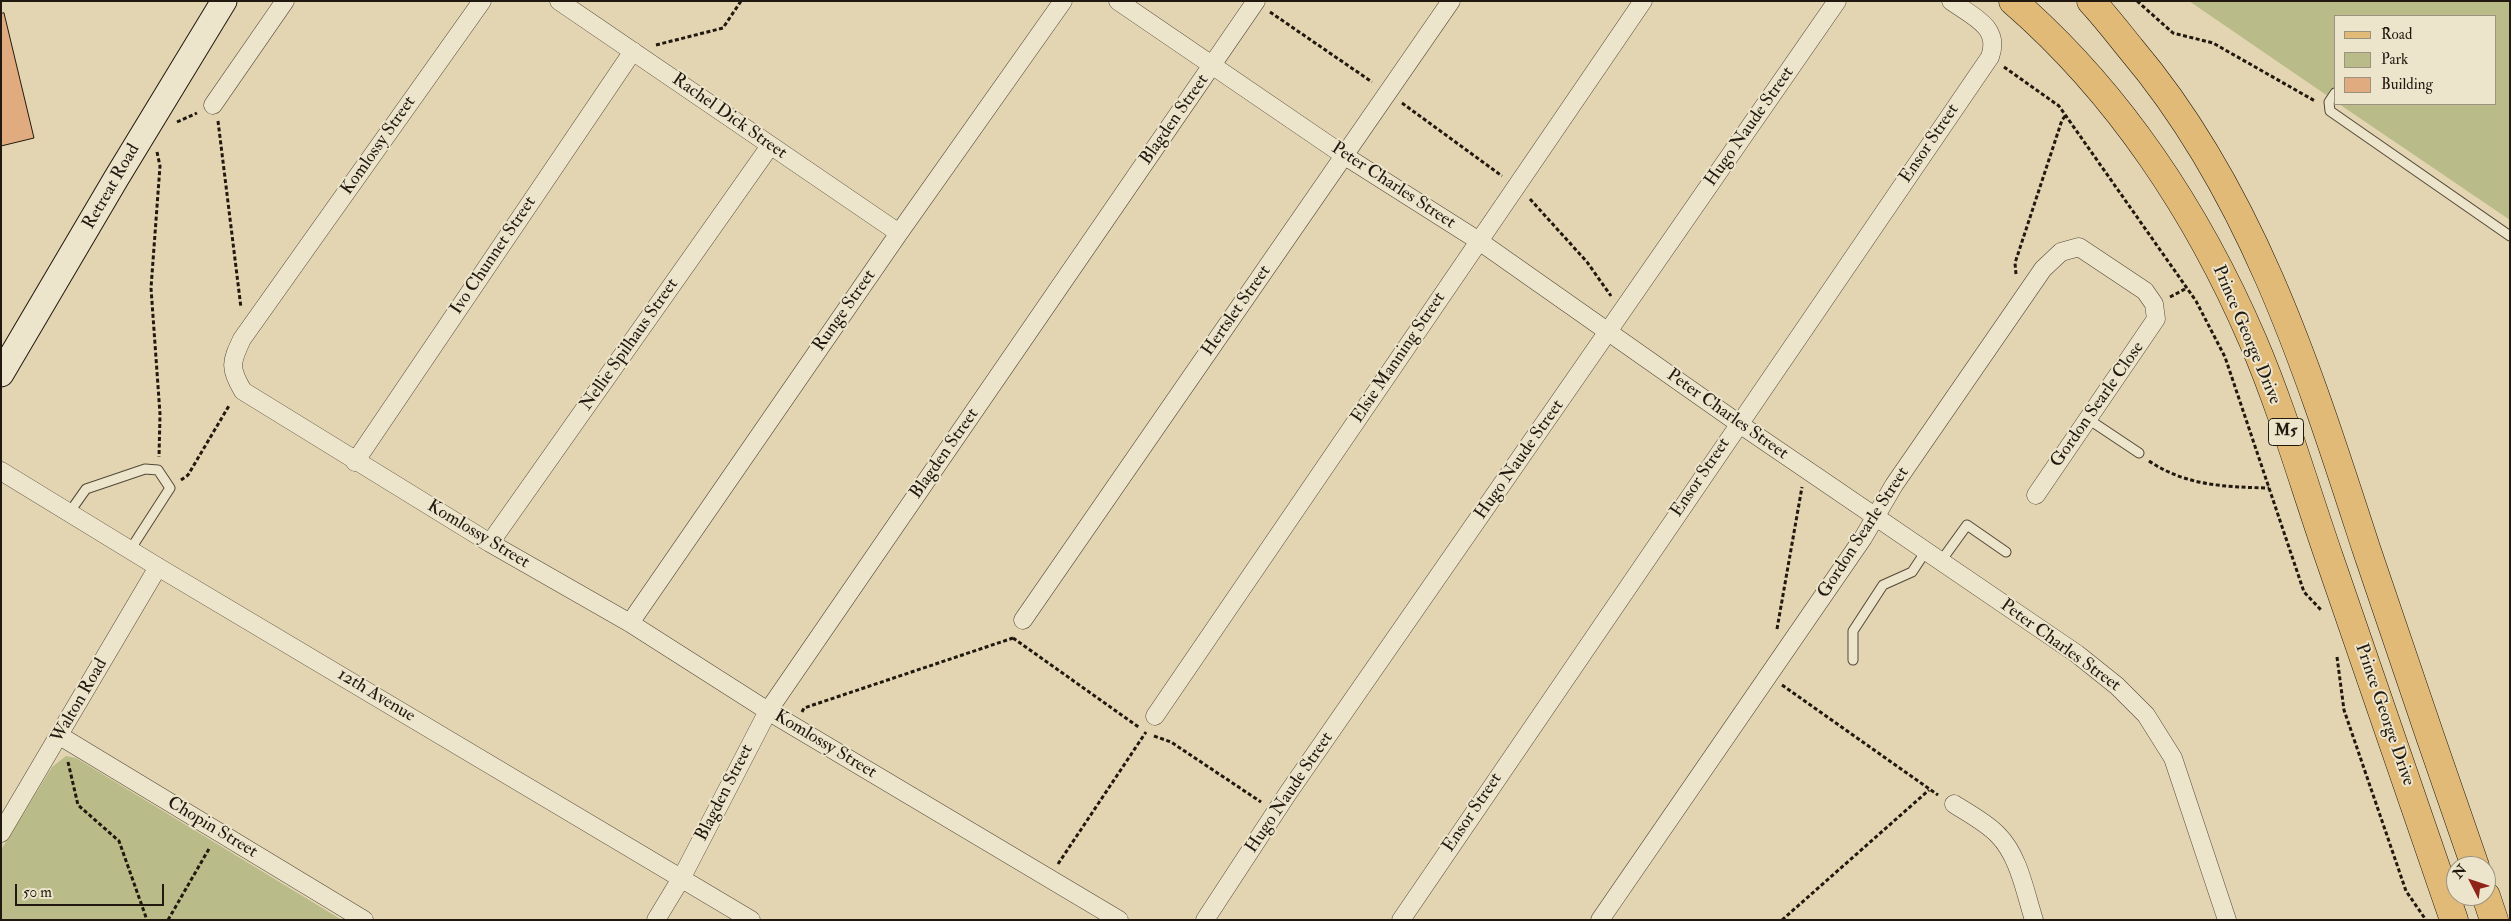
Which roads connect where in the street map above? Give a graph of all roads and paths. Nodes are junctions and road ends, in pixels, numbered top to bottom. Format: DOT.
graph roads {
  1 [pos="224,1"];
  2 [pos="285,1"];
  3 [pos="482,1"];
  4 [pos="560,1"];
  5 [pos="741,1"];
  6 [pos="1063,1"];
  7 [pos="1118,1"];
  8 [pos="1450,1"];
  9 [pos="1643,1"];
  10 [pos="1837,1"];
  11 [pos="1951,1"];
  12 [pos="2013,1"];
  13 [pos="2091,1"];
  14 [pos="2137,1"];
  15 [pos="1256,2"];
  16 [pos="633,51"];
  17 [pos="1999,63"];
  18 [pos="1213,64"];
  19 [pos="1388,93"];
  20 [pos="2334,95"];
  21 [pos="2328,104"];
  22 [pos="213,106"];
  23 [pos="2066,115"];
  24 [pos="175,123"];
  25 [pos="770,146"];
  26 [pos="157,152"];
  27 [pos="1345,156"];
  28 [pos="1516,187"];
  29 [pos="899,233"];
  30 [pos="2510,236"];
  31 [pos="1479,241"];
  32 [pos="2020,302"];
  33 [pos="1623,313"];
  34 [pos="2155,313"];
  35 [pos="1609,333"];
  36 [pos="242,339"];
  37 [pos="1,374"];
  38 [pos="243,391"];
  39 [pos="2088,419"];
  40 [pos="1738,423"];
  41 [pos="2138,453"];
  42 [pos="356,462"];
  43 [pos="1806,469"];
  44 [pos="158,470"];
  45 [pos="1,471"];
  46 [pos="170,488"];
  47 [pos="2269,488"];
  48 [pos="2036,495"];
  49 [pos="70,513"];
  50 [pos="1875,516"];
  51 [pos="490,543"];
  52 [pos="130,550"];
  53 [pos="1926,551"];
  54 [pos="2006,552"];
  55 [pos="1941,561"];
  56 [pos="158,567"];
  57 [pos="1023,620"];
  58 [pos="2326,620"];
  59 [pos="630,623"];
  60 [pos="1776,637"];
  61 [pos="1013,638"];
  62 [pos="2337,654"];
  63 [pos="1853,660"];
  64 [pos="1768,676"];
  65 [pos="768,711"];
  66 [pos="1155,716"];
  67 [pos="793,726"];
  68 [pos="1145,732"];
  69 [pos="60,736"];
  70 [pos="1929,790"];
  71 [pos="1954,804"];
  72 [pos="1276,812"];
  73 [pos="219,832"];
  74 [pos="1,833"];
  75 [pos="2472,856"];
  76 [pos="682,878"];
  77 [pos="1049,878"];
  78 [pos="2489,906"];
  79 [pos="146,920"];
  80 [pos="168,920"];
  81 [pos="364,920"];
  82 [pos="656,920"];
  83 [pos="751,920"];
  84 [pos="1119,920"];
  85 [pos="1205,920"];
  86 [pos="1401,920"];
  87 [pos="1600,920"];
  88 [pos="1782,920"];
  89 [pos="2034,920"];
  90 [pos="2227,920"];
  91 [pos="2426,920"];
  92 [pos="2454,920"];
  93 [pos="2494,920"];
  1 -- 37 [label="main road, Retreat Road"];
  2 -- 22 [label="street"];
  3 -- 36 [label="street, Komlossy Street"];
  4 -- 16 [label="street, Rachel Dick Street"];
  5 -- 16 [label="path"];
  6 -- 29 [label="street, Runge Street"];
  7 -- 18 [label="street, Peter Charles Street"];
  8 -- 19 [label="street, Hertslet Street"];
  9 -- 28 [label="street, Elsie Manning Street"];
  10 -- 33 [label="street, Hugo Naude Street"];
  11 -- 40 [label="street, Ensor Street"];
  12 -- 92 [label="main road, Prince George Drive / M5"];
  13 -- 75 [label="main road, Prince George Drive / M5"];
  14 -- 21 [label="path"];
  15 -- 18 [label="street, Blagden Street"];
  15 -- 19 [label="path"];
  16 -- 25 [label="street, Rachel Dick Street"];
  16 -- 42 [label="street, Ivo Chunnet Street"];
  17 -- 23 [label="path"];
  18 -- 27 [label="street, Peter Charles Street"];
  18 -- 65 [label="street, Blagden Street"];
  19 -- 27 [label="street, Hertslet Street"];
  19 -- 28 [label="path"];
  20 -- 21 [label="lane"];
  21 -- 30 [label="lane"];
  22 -- 24 [label="path"];
  22 -- 36 [label="path"];
  23 -- 32 [label="path"];
  23 -- 47 [label="path"];
  25 -- 29 [label="street, Rachel Dick Street"];
  25 -- 51 [label="street, Nellie Spilhaus Street"];
  26 -- 44 [label="path"];
  27 -- 31 [label="street, Peter Charles Street"];
  27 -- 57 [label="street, Hertslet Street"];
  28 -- 31 [label="street, Elsie Manning Street"];
  28 -- 33 [label="path"];
  29 -- 59 [label="street, Runge Street"];
  31 -- 35 [label="street, Peter Charles Street"];
  31 -- 66 [label="street, Elsie Manning Street"];
  32 -- 34 [label="street, Gordon Searle Street"];
  32 -- 50 [label="street, Gordon Searle Street"];
  33 -- 35 [label="street, Hugo Naude Street"];
  34 -- 39 [label="street, Gordon Searle Close"];
  35 -- 40 [label="street, Peter Charles Street"];
  35 -- 72 [label="street, Hugo Naude Street"];
  36 -- 38 [label="street, Komlossy Street"];
  38 -- 42 [label="street, Komlossy Street"];
  38 -- 46 [label="path"];
  39 -- 41 [label="lane"];
  39 -- 48 [label="street, Gordon Searle Close"];
  40 -- 43 [label="street, Peter Charles Street"];
  40 -- 86 [label="street, Ensor Street"];
  41 -- 47 [label="path"];
  42 -- 51 [label="street, Komlossy Street"];
  43 -- 50 [label="street, Peter Charles Street"];
  43 -- 60 [label="path"];
  44 -- 46 [label="lane"];
  44 -- 49 [label="lane"];
  45 -- 49 [label="street, 12th Avenue"];
  46 -- 52 [label="lane"];
  47 -- 58 [label="path"];
  49 -- 52 [label="street, 12th Avenue"];
  50 -- 53 [label="street, Peter Charles Street"];
  50 -- 64 [label="street, Gordon Searle Street"];
  51 -- 59 [label="street, Komlossy Street"];
  52 -- 56 [label="street, 12th Avenue"];
  53 -- 55 [label="street, Peter Charles Street"];
  53 -- 63 [label="lane"];
  54 -- 55 [label="lane"];
  55 -- 90 [label="street, Peter Charles Street"];
  56 -- 69 [label="street, Walton Road"];
  56 -- 76 [label="street, 12th Avenue"];
  57 -- 61 [label="path"];
  59 -- 65 [label="street, Komlossy Street"];
  61 -- 67 [label="path"];
  61 -- 68 [label="path"];
  62 -- 91 [label="path"];
  64 -- 70 [label="path"];
  64 -- 87 [label="street, Gordon Searle Street"];
  65 -- 67 [label="street, Komlossy Street"];
  65 -- 76 [label="street, Blagden Street"];
  66 -- 68 [label="path"];
  67 -- 77 [label="street, Komlossy Street"];
  68 -- 72 [label="path"];
  68 -- 77 [label="path"];
  69 -- 73 [label="street, Chopin Street"];
  69 -- 74 [label="street, Walton Road"];
  69 -- 79 [label="path"];
  70 -- 71 [label="path"];
  70 -- 88 [label="path"];
  71 -- 89 [label="street"];
  72 -- 85 [label="street, Hugo Naude Street"];
  73 -- 80 [label="path"];
  73 -- 81 [label="street, Chopin Street"];
  76 -- 82 [label="street, Blagden Street"];
  76 -- 83 [label="street, 12th Avenue"];
  77 -- 84 [label="street, Komlossy Street"];
  78 -- 93 [label="main road"];
}
